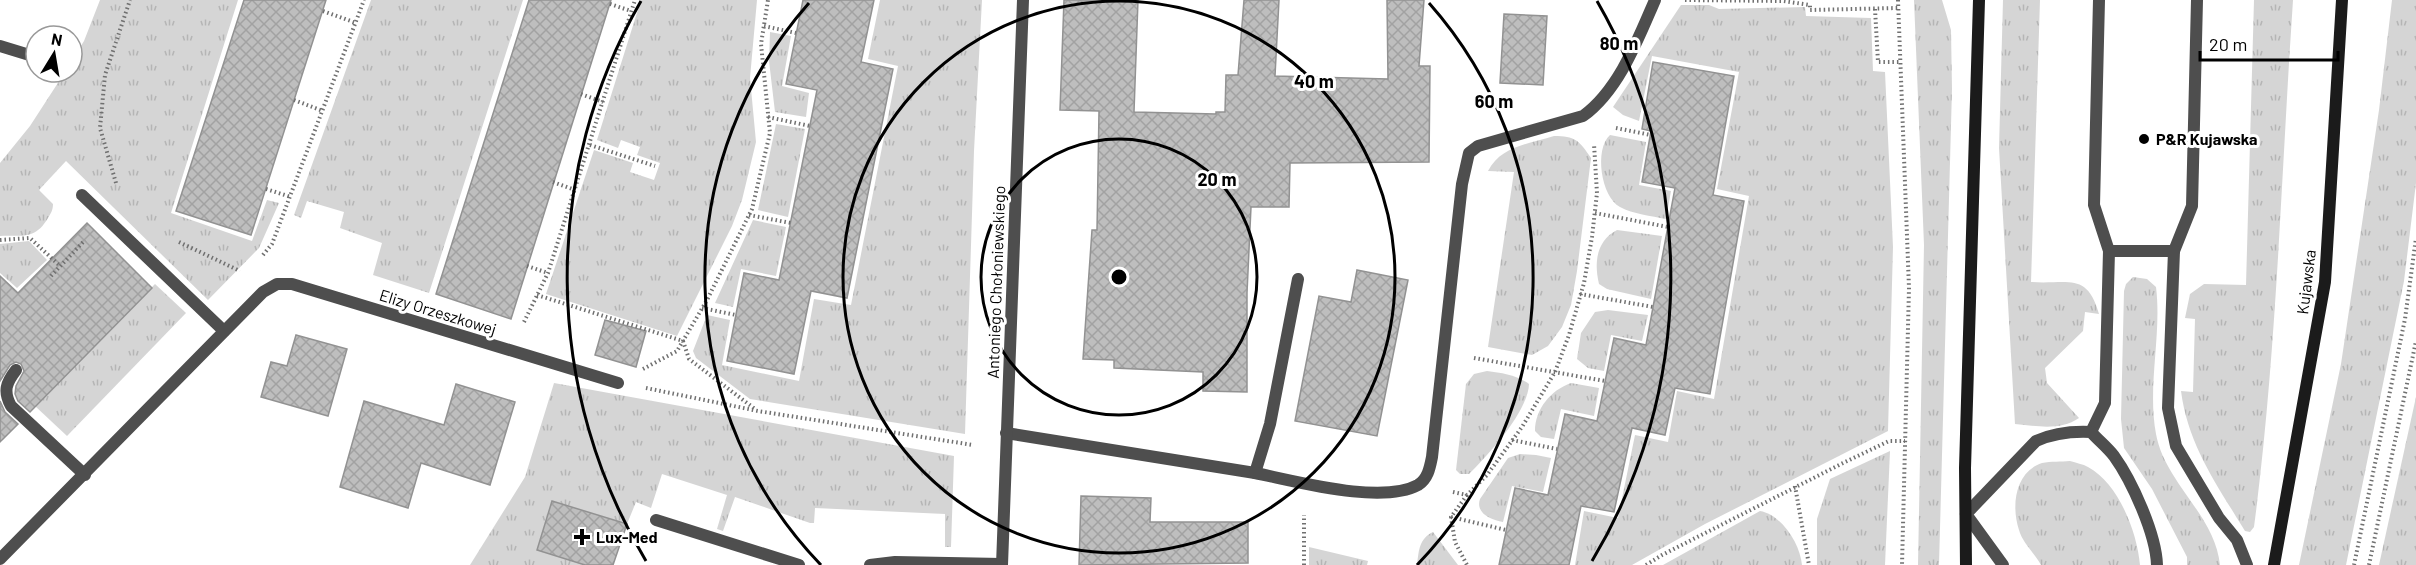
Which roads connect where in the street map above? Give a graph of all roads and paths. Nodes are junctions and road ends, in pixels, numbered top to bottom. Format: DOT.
graph roads {
  1 [pos="130,0"];
  2 [pos="364,0"];
  3 [pos="635,0"];
  4 [pos="768,0"];
  5 [pos="1023,0"];
  6 [pos="1655,0"];
  7 [pos="1684,0"];
  8 [pos="1898,0"];
  9 [pos="1978,0"];
  10 [pos="2099,0"];
  11 [pos="2197,0"];
  12 [pos="2342,0"];
  13 [pos="609,4"];
  14 [pos="1898,8"];
  15 [pos="1875,9"];
  16 [pos="323,10"];
  17 [pos="631,11"];
  18 [pos="356,22"];
  19 [pos="764,26"];
  20 [pos="796,33"];
  21 [pos="0,46"];
  22 [pos="24,53"];
  23 [pos="1900,62"];
  24 [pos="581,94"];
  25 [pos="294,100"];
  26 [pos="603,102"];
  27 [pos="323,111"];
  28 [pos="1584,116"];
  29 [pos="768,117"];
  30 [pos="810,126"];
  31 [pos="590,145"];
  32 [pos="655,166"];
  33 [pos="553,182"];
  34 [pos="266,189"];
  35 [pos="575,190"];
  36 [pos="123,191"];
  37 [pos="82,195"];
  38 [pos="291,197"];
  39 [pos="1595,213"];
  40 [pos="749,215"];
  41 [pos="106,218"];
  42 [pos="791,223"];
  43 [pos="1668,227"];
  44 [pos="2416,238"];
  45 [pos="0,240"];
  46 [pos="177,242"];
  47 [pos="2109,250"];
  48 [pos="2174,251"];
  49 [pos="259,259"];
  50 [pos="60,266"];
  51 [pos="527,266"];
  52 [pos="246,273"];
  53 [pos="548,273"];
  54 [pos="51,276"];
  55 [pos="1298,279"];
  56 [pos="1580,294"];
  57 [pos="537,295"];
  58 [pos="1653,307"];
  59 [pos="702,308"];
  60 [pos="736,315"];
  61 [pos="224,331"];
  62 [pos="683,341"];
  63 [pos="2416,341"];
  64 [pos="511,351"];
  65 [pos="1443,353"];
  66 [pos="16,370"];
  67 [pos="1555,372"];
  68 [pos="1605,381"];
  69 [pos="618,382"];
  70 [pos="758,411"];
  71 [pos="2091,432"];
  72 [pos="1006,433"];
  73 [pos="1512,440"];
  74 [pos="1905,441"];
  75 [pos="973,445"];
  76 [pos="1557,449"];
  77 [pos="1255,473"];
  78 [pos="85,474"];
  79 [pos="1305,483"];
  80 [pos="1420,484"];
  81 [pos="1795,486"];
  82 [pos="1467,495"];
  83 [pos="1966,514"];
  84 [pos="1451,517"];
  85 [pos="656,520"];
  86 [pos="1506,530"];
  87 [pos="0,559"];
  88 [pos="799,565"];
  89 [pos="870,565"];
  90 [pos="1002,565"];
  91 [pos="1304,565"];
  92 [pos="1467,565"];
  93 [pos="1646,565"];
  94 [pos="1809,565"];
  95 [pos="1902,565"];
  96 [pos="1966,565"];
  97 [pos="2004,565"];
  98 [pos="2157,565"];
  99 [pos="2247,565"];
  100 [pos="2274,565"];
  101 [pos="2354,565"];
  102 [pos="2369,565"];
  1 -- 36 [label="path"];
  2 -- 18 [label="path"];
  3 -- 17 [label="path"];
  4 -- 19 [label="path"];
  5 -- 72 [label="street, Antoniego Chołoniewskiego"];
  6 -- 28 [label="street"];
  7 -- 15 [label="path"];
  8 -- 14 [label="path"];
  9 -- 83 [label="main road"];
  10 -- 47 [label="street"];
  11 -- 48 [label="street"];
  12 -- 100 [label="main road, Kujawska"];
  13 -- 17 [label="path"];
  14 -- 15 [label="path"];
  14 -- 23 [label="path"];
  15 -- 23 [label="path"];
  16 -- 18 [label="path"];
  17 -- 26 [label="path"];
  18 -- 27 [label="path"];
  19 -- 20 [label="path"];
  19 -- 29 [label="path"];
  21 -- 22 [label="street"];
  23 -- 74 [label="path"];
  24 -- 26 [label="path"];
  25 -- 27 [label="path"];
  26 -- 31 [label="path"];
  27 -- 38 [label="path"];
  28 -- 39 [label="path"];
  28 -- 65 [label="street"];
  29 -- 30 [label="path"];
  29 -- 40 [label="path"];
  31 -- 32 [label="path"];
  31 -- 35 [label="path"];
  33 -- 35 [label="path"];
  34 -- 38 [label="path"];
  35 -- 53 [label="path"];
  37 -- 41 [label="street"];
  38 -- 49 [label="path"];
  39 -- 43 [label="path"];
  39 -- 56 [label="path"];
  40 -- 42 [label="path"];
  40 -- 59 [label="path"];
  41 -- 50 [label="path"];
  41 -- 61 [label="street"];
  44 -- 101 [label="path"];
  45 -- 50 [label="path"];
  46 -- 52 [label="path"];
  47 -- 48 [label="street"];
  47 -- 71 [label="street"];
  48 -- 99 [label="street"];
  50 -- 54 [label="path"];
  51 -- 53 [label="path"];
  53 -- 57 [label="path"];
  55 -- 77 [label="street"];
  56 -- 58 [label="path"];
  56 -- 67 [label="path"];
  57 -- 62 [label="path"];
  57 -- 64 [label="path"];
  59 -- 60 [label="path"];
  59 -- 62 [label="path"];
  61 -- 64 [label="street, Elizy Orzeszkowej"];
  61 -- 78 [label="street, Elizy Orzeszkowej"];
  62 -- 69 [label="path"];
  62 -- 70 [label="path"];
  63 -- 102 [label="path"];
  64 -- 69 [label="street, Elizy Orzeszkowej"];
  65 -- 67 [label="path"];
  65 -- 80 [label="street"];
  66 -- 78 [label="street"];
  67 -- 68 [label="path"];
  67 -- 73 [label="path"];
  69 -- 70 [label="path"];
  70 -- 75 [label="path"];
  71 -- 83 [label="street"];
  71 -- 98 [label="street"];
  72 -- 77 [label="street"];
  72 -- 90 [label="street, Antoniego Chołoniewskiego"];
  73 -- 76 [label="path"];
  73 -- 82 [label="path"];
  74 -- 81 [label="path"];
  74 -- 95 [label="path"];
  77 -- 79 [label="street"];
  78 -- 87 [label="street, Elizy Orzeszkowej"];
  79 -- 80 [label="street"];
  79 -- 91 [label="path"];
  80 -- 82 [label="path"];
  81 -- 93 [label="path"];
  81 -- 94 [label="path"];
  82 -- 84 [label="path"];
  83 -- 96 [label="main road"];
  83 -- 97 [label="street"];
  84 -- 86 [label="path"];
  84 -- 92 [label="path"];
  85 -- 88 [label="street"];
  89 -- 90 [label="street"];
}
